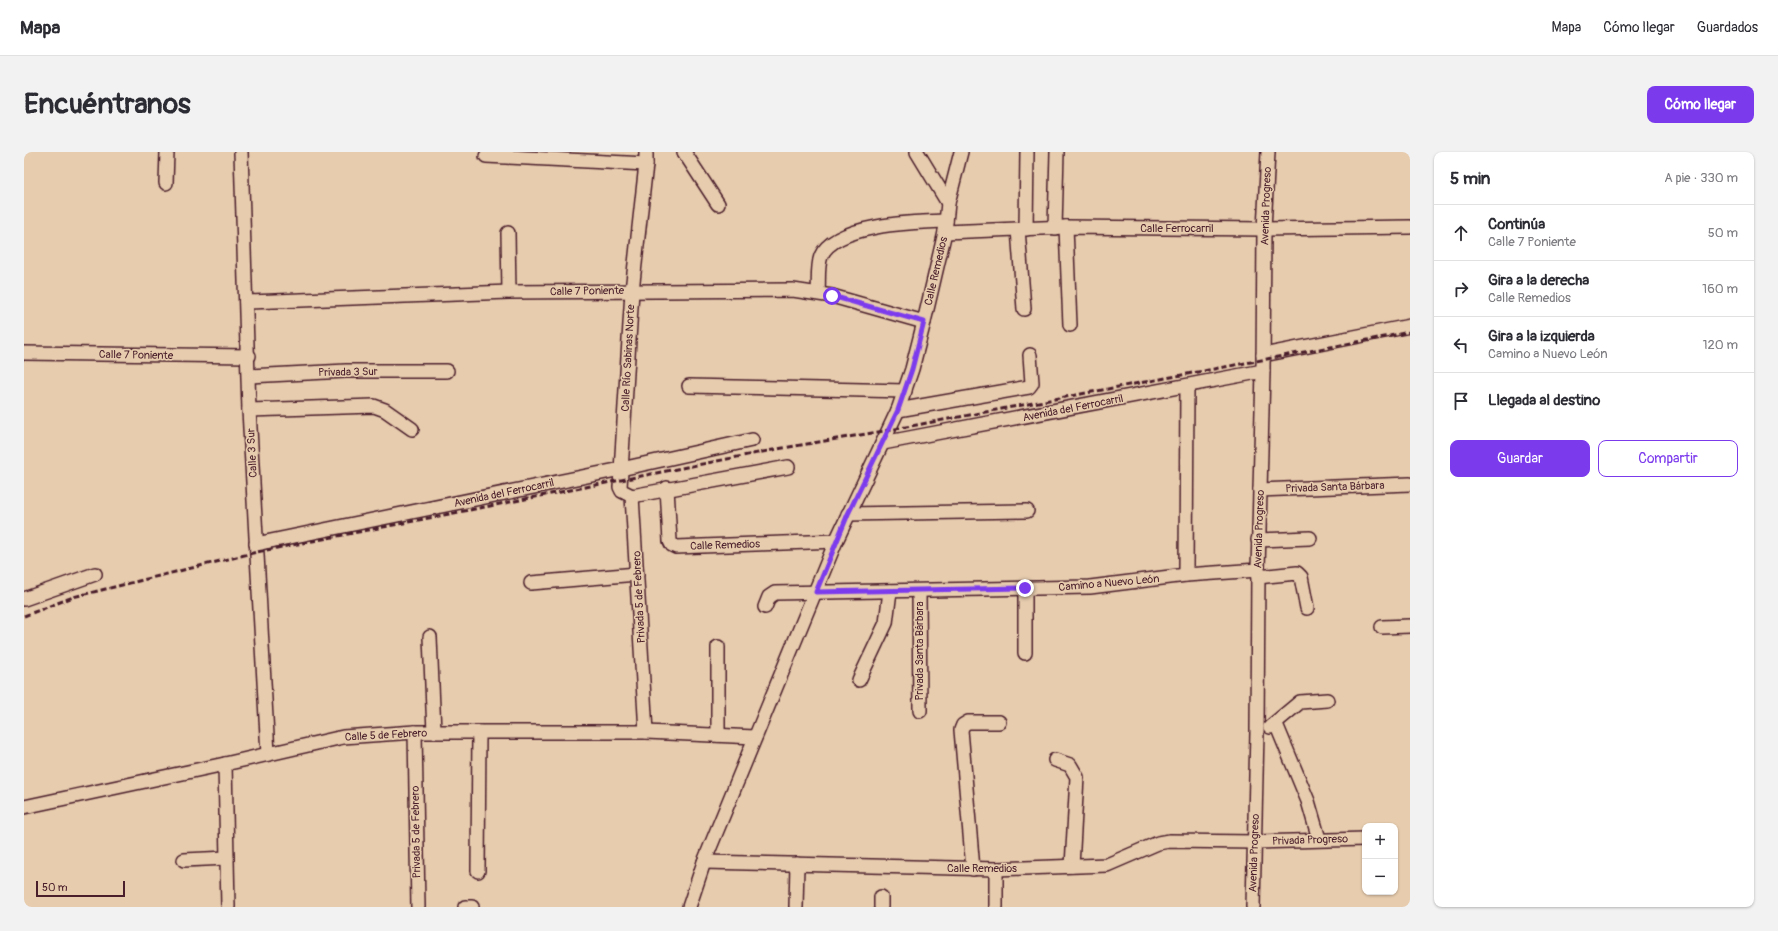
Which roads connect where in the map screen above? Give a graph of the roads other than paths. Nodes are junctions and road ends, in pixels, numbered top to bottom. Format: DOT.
graph roads {
  1 [pos="167,152"];
  2 [pos="241,152"];
  3 [pos="684,152"];
  4 [pos="917,152"];
  5 [pos="961,152"];
  6 [pos="1027,152"];
  7 [pos="1057,152"];
  8 [pos="1268,152"];
  9 [pos="486,156"];
  10 [pos="646,158"];
  11 [pos="166,182"];
  12 [pos="948,203"];
  13 [pos="718,204"];
  14 [pos="945,227"];
  15 [pos="1410,227"];
  16 [pos="1060,228"];
  17 [pos="1022,229"];
  18 [pos="1264,229"];
  19 [pos="508,233"];
  20 [pos="632,291"];
  21 [pos="509,292"];
  22 [pos="818,292"];
  23 [pos="246,302"];
  24 [pos="1024,309"];
  25 [pos="924,322"];
  26 [pos="1070,324"];
  27 [pos="1410,326"];
  28 [pos="24,353"];
  29 [pos="1030,355"];
  30 [pos="1263,355"];
  31 [pos="249,356"];
  32 [pos="447,370"];
  33 [pos="1263,372"];
  34 [pos="249,376"];
  35 [pos="689,386"];
  36 [pos="1187,386"];
  37 [pos="905,390"];
  38 [pos="249,410"];
  39 [pos="898,410"];
  40 [pos="412,429"];
  41 [pos="752,440"];
  42 [pos="883,443"];
  43 [pos="788,466"];
  44 [pos="621,469"];
  45 [pos="1410,484"];
  46 [pos="667,488"];
  47 [pos="1260,490"];
  48 [pos="632,496"];
  49 [pos="1027,510"];
  50 [pos="848,514"];
  51 [pos="1310,538"];
  52 [pos="1258,540"];
  53 [pos="836,541"];
  54 [pos="256,544"];
  55 [pos="1258,573"];
  56 [pos="95,574"];
  57 [pos="637,574"];
  58 [pos="1186,575"];
  59 [pos="530,583"];
  60 [pos="1025,588"];
  61 [pos="890,591"];
  62 [pos="919,591"];
  63 [pos="816,592"];
  64 [pos="24,599"];
  65 [pos="765,607"];
  66 [pos="1307,608"];
  67 [pos="1410,626"];
  68 [pos="1382,628"];
  69 [pos="430,637"];
  70 [pos="718,646"];
  71 [pos="1025,653"];
  72 [pos="859,680"];
  73 [pos="1326,700"];
  74 [pos="920,711"];
  75 [pos="999,722"];
  76 [pos="1276,724"];
  77 [pos="415,732"];
  78 [pos="434,732"];
  79 [pos="479,732"];
  80 [pos="646,732"];
  81 [pos="1257,732"];
  82 [pos="718,735"];
  83 [pos="755,737"];
  84 [pos="268,754"];
  85 [pos="1055,760"];
  86 [pos="225,764"];
  87 [pos="24,807"];
  88 [pos="1319,839"];
  89 [pos="1362,839"];
  90 [pos="1255,842"];
  91 [pos="227,858"];
  92 [pos="184,860"];
  93 [pos="704,862"];
  94 [pos="797,864"];
  95 [pos="1072,866"];
  96 [pos="973,869"];
  97 [pos="996,869"];
  98 [pos="478,871"];
  99 [pos="228,907"];
  100 [pos="418,907"];
  101 [pos="465,907"];
  102 [pos="472,907"];
  103 [pos="690,907"];
  104 [pos="796,907"];
  105 [pos="996,907"];
  106 [pos="1253,907"];
  1 -- 11 [label="street"];
  2 -- 23 [label="street, Calle 3 Sur"];
  3 -- 13 [label="street"];
  4 -- 12 [label="street"];
  5 -- 12 [label="street, Calle Remedios"];
  6 -- 17 [label="street"];
  7 -- 16 [label="street"];
  8 -- 18 [label="street, Avenida Progreso"];
  9 -- 10 [label="street"];
  10 -- 20 [label="street, Calle Río Sabinas Norte"];
  12 -- 14 [label="street, Calle Remedios"];
  14 -- 17 [label="street, Calle Ferrocarril"];
  14 -- 22 [label="street, Calle Ferrocarril"];
  14 -- 25 [label="street, Calle Remedios"];
  15 -- 18 [label="street, Calle Ferrocarril"];
  16 -- 17 [label="street, Calle Ferrocarril"];
  16 -- 18 [label="street, Calle Ferrocarril"];
  16 -- 26 [label="street"];
  17 -- 24 [label="street"];
  18 -- 30 [label="street, Avenida Progreso"];
  19 -- 21 [label="street"];
  20 -- 21 [label="street, Calle 7 Poniente"];
  20 -- 22 [label="street, Calle 7 Poniente"];
  20 -- 44 [label="street, Calle Río Sabinas Norte"];
  21 -- 23 [label="street, Calle 7 Poniente"];
  22 -- 25 [label="street, Calle 7 Poniente"];
  23 -- 31 [label="street, Calle 3 Sur"];
  25 -- 37 [label="street, Calle Remedios"];
  27 -- 30 [label="street"];
  28 -- 31 [label="street, Calle 7 Poniente"];
  29 -- 39 [label="street"];
  30 -- 33 [label="street, Avenida Progreso"];
  31 -- 34 [label="street, Calle 3 Sur"];
  32 -- 34 [label="street, Privada 3 Sur"];
  33 -- 36 [label="street, Avenida del Ferrocarril"];
  33 -- 47 [label="street, Avenida Progreso"];
  34 -- 38 [label="street, Calle 3 Sur"];
  35 -- 37 [label="street"];
  36 -- 42 [label="street, Avenida del Ferrocarril"];
  36 -- 58 [label="street"];
  37 -- 39 [label="street, Calle Remedios"];
  38 -- 40 [label="street"];
  38 -- 54 [label="street, Calle 3 Sur"];
  39 -- 42 [label="street, Calle Remedios"];
  41 -- 44 [label="street, Avenida del Ferrocarril"];
  42 -- 50 [label="street, Calle Remedios"];
  43 -- 46 [label="street"];
  44 -- 48 [label="street"];
  44 -- 54 [label="street, Avenida del Ferrocarril"];
  45 -- 47 [label="street, Privada Santa Bárbara"];
  46 -- 48 [label="street"];
  46 -- 53 [label="street, Calle Remedios"];
  47 -- 52 [label="street, Avenida Progreso"];
  48 -- 57 [label="street, Privada 5 de Febrero"];
  49 -- 50 [label="street"];
  50 -- 53 [label="street, Calle Remedios"];
  51 -- 52 [label="street"];
  52 -- 55 [label="street, Avenida Progreso"];
  53 -- 63 [label="street, Calle Remedios"];
  54 -- 84 [label="street, Calle 3 Sur"];
  55 -- 58 [label="street, Camino a Nuevo León"];
  55 -- 66 [label="street, Camino a Nuevo León"];
  55 -- 81 [label="street, Avenida Progreso"];
  56 -- 64 [label="street"];
  57 -- 59 [label="street"];
  57 -- 80 [label="street, Privada 5 de Febrero"];
  58 -- 60 [label="street, Camino a Nuevo León"];
  60 -- 62 [label="street, Camino a Nuevo León"];
  60 -- 71 [label="street"];
  61 -- 62 [label="street, Camino a Nuevo León"];
  61 -- 63 [label="street, Camino a Nuevo León"];
  61 -- 72 [label="street"];
  62 -- 74 [label="street, Privada Santa Bárbara"];
  63 -- 65 [label="street, Camino a Nuevo León"];
  63 -- 83 [label="street, Calle Remedios"];
  67 -- 68 [label="street"];
  69 -- 78 [label="street"];
  70 -- 82 [label="street"];
  73 -- 76 [label="street"];
  75 -- 96 [label="street"];
  76 -- 81 [label="street"];
  76 -- 88 [label="street"];
  77 -- 78 [label="street, Calle 5 de Febrero"];
  77 -- 84 [label="street, Calle 5 de Febrero"];
  77 -- 100 [label="street, Privada 5 de Febrero"];
  78 -- 79 [label="street, Calle 5 de Febrero"];
  79 -- 80 [label="street, Calle 5 de Febrero"];
  79 -- 98 [label="street"];
  80 -- 82 [label="street, Calle 5 de Febrero"];
  81 -- 90 [label="street, Avenida Progreso"];
  82 -- 83 [label="street, Calle 5 de Febrero"];
  83 -- 93 [label="street, Calle Remedios"];
  84 -- 86 [label="street, Calle 5 de Febrero"];
  85 -- 95 [label="street"];
  86 -- 87 [label="street, Calle 5 de Febrero"];
  86 -- 91 [label="street"];
  88 -- 89 [label="street, Privada Progreso"];
  88 -- 90 [label="street, Privada Progreso"];
  90 -- 95 [label="street, Calle Remedios"];
  90 -- 106 [label="street, Avenida Progreso"];
  91 -- 92 [label="street"];
  91 -- 99 [label="street"];
  93 -- 94 [label="street, Calle Remedios"];
  93 -- 103 [label="street, Calle Remedios"];
  94 -- 96 [label="street, Calle Remedios"];
  94 -- 104 [label="street"];
  95 -- 97 [label="street, Calle Remedios"];
  96 -- 97 [label="street, Calle Remedios"];
  97 -- 105 [label="street"];
  101 -- 102 [label="street"];
}
